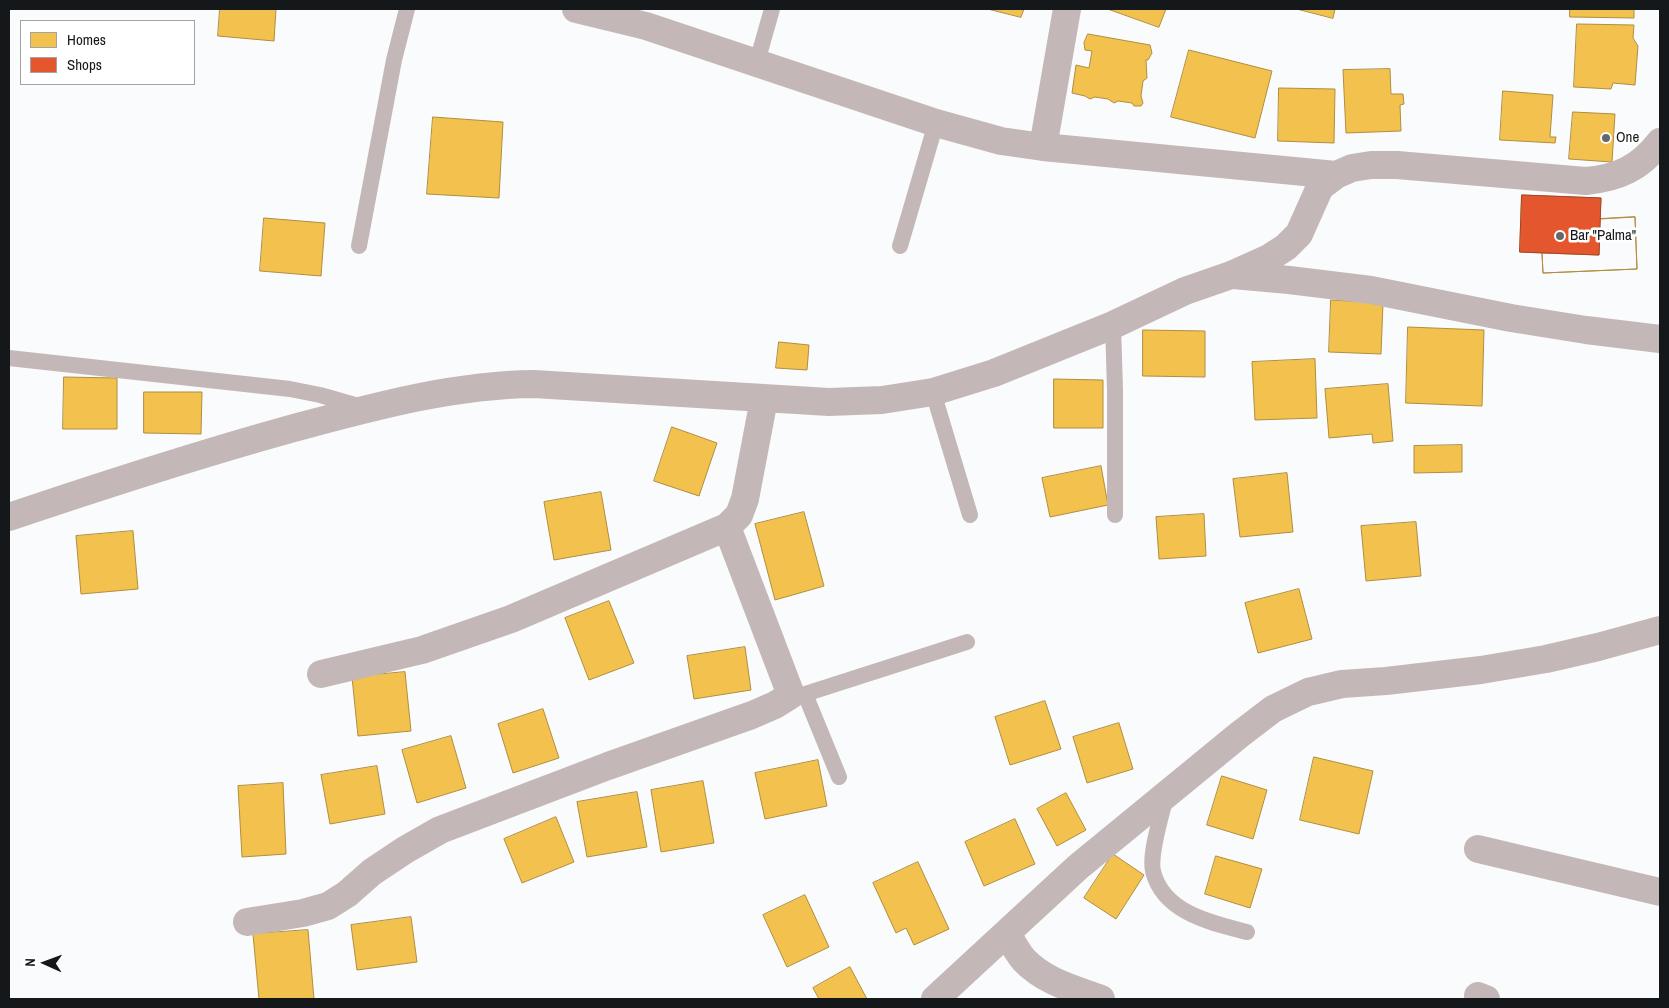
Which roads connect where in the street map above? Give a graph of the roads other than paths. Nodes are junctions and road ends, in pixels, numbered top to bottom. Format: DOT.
graph roads {
  1 [pos="407,9"];
  2 [pos="576,9"];
  3 [pos="772,9"];
  4 [pos="1067,9"];
  5 [pos="757,62"];
  6 [pos="936,123"];
  7 [pos="1660,142"];
  8 [pos="1043,147"];
  9 [pos="1336,175"];
  10 [pos="359,246"];
  11 [pos="900,246"];
  12 [pos="1231,275"];
  13 [pos="1113,325"];
  14 [pos="1660,339"];
  15 [pos="9,358"];
  16 [pos="933,392"];
  17 [pos="764,399"];
  18 [pos="366,409"];
  19 [pos="970,515"];
  20 [pos="1115,515"];
  21 [pos="9,516"];
  22 [pos="727,527"];
  23 [pos="1660,630"];
  24 [pos="967,642"];
  25 [pos="321,674"];
  26 [pos="798,695"];
  27 [pos="839,777"];
  28 [pos="1166,795"];
  29 [pos="1478,849"];
  30 [pos="1660,892"];
  31 [pos="247,922"];
  32 [pos="1247,932"];
  33 [pos="1007,933"];
  34 [pos="935,999"];
  35 [pos="1101,999"];
  1 -- 10 [label="lane"];
  2 -- 5 [label="street"];
  3 -- 5 [label="lane"];
  4 -- 8 [label="street"];
  5 -- 6 [label="street"];
  6 -- 8 [label="street"];
  6 -- 11 [label="lane"];
  7 -- 9 [label="street"];
  8 -- 9 [label="street"];
  9 -- 12 [label="street"];
  12 -- 13 [label="street"];
  12 -- 14 [label="street"];
  13 -- 16 [label="street"];
  13 -- 20 [label="lane"];
  15 -- 18 [label="lane"];
  16 -- 17 [label="street"];
  16 -- 19 [label="lane"];
  17 -- 18 [label="street"];
  17 -- 22 [label="street"];
  18 -- 21 [label="street"];
  22 -- 25 [label="street"];
  22 -- 26 [label="street"];
  23 -- 28 [label="street"];
  24 -- 26 [label="lane"];
  26 -- 27 [label="lane"];
  26 -- 31 [label="street"];
  28 -- 32 [label="lane"];
  28 -- 33 [label="street"];
  29 -- 30 [label="street"];
  33 -- 34 [label="street"];
  33 -- 35 [label="street"];
}
